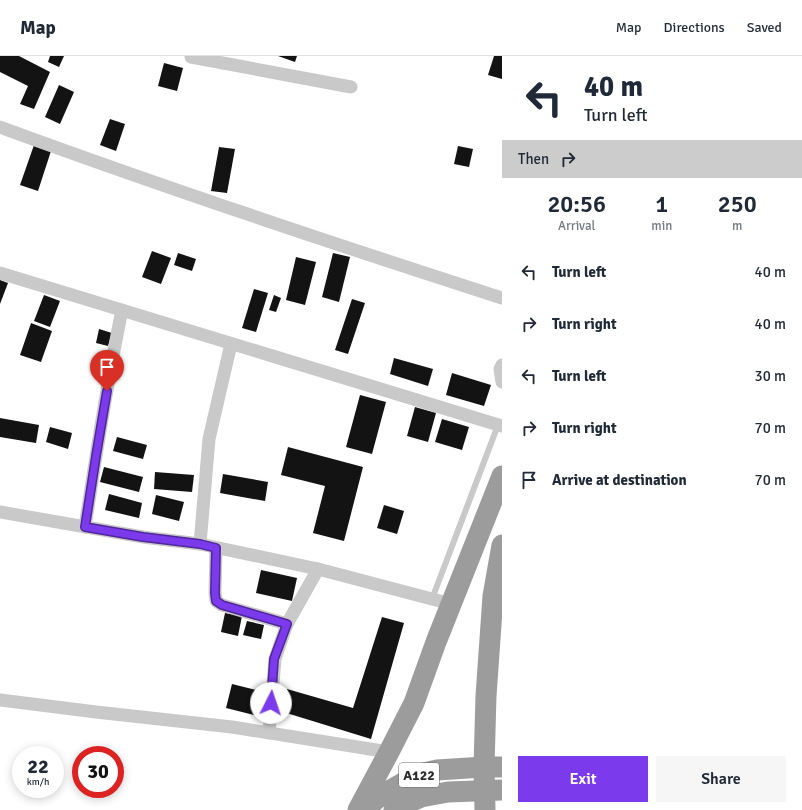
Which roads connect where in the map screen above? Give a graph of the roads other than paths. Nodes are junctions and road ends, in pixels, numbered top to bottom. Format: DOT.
graph roads {
  1 [pos="191,57"];
  2 [pos="251,62"];
  3 [pos="351,87"];
  4 [pos="0,127"];
  5 [pos="0,273"];
  6 [pos="502,298"];
  7 [pos="122,310"];
  8 [pos="231,344"];
  9 [pos="502,365"];
  10 [pos="502,382"];
  11 [pos="500,426"];
  12 [pos="502,476"];
  13 [pos="0,512"];
  14 [pos="85,527"];
  15 [pos="200,544"];
  16 [pos="502,545"];
  17 [pos="216,548"];
  18 [pos="318,569"];
  19 [pos="442,602"];
  20 [pos="287,624"];
  21 [pos="0,700"];
  22 [pos="269,733"];
  23 [pos="389,752"];
  24 [pos="493,767"];
  25 [pos="490,797"];
  26 [pos="358,810"];
  27 [pos="364,810"];
  28 [pos="394,810"];
  1 -- 2 [label="street"];
  2 -- 3 [label="street"];
  4 -- 6 [label="street"];
  5 -- 7 [label="street"];
  7 -- 8 [label="street"];
  7 -- 14 [label="street"];
  8 -- 11 [label="street"];
  8 -- 15 [label="street"];
  9 -- 10 [label="street"];
  11 -- 19 [label="lane"];
  12 -- 19 [label="highway"];
  13 -- 14 [label="street"];
  14 -- 15 [label="street"];
  15 -- 17 [label="street"];
  16 -- 24 [label="highway"];
  17 -- 18 [label="street"];
  17 -- 20 [label="street"];
  18 -- 19 [label="street"];
  18 -- 20 [label="street"];
  19 -- 23 [label="highway"];
  20 -- 22 [label="street"];
  21 -- 22 [label="street"];
  22 -- 23 [label="street"];
  23 -- 26 [label="highway"];
  24 -- 25 [label="highway"];
  24 -- 27 [label="highway, A122"];
  25 -- 28 [label="highway, A122"];
}
